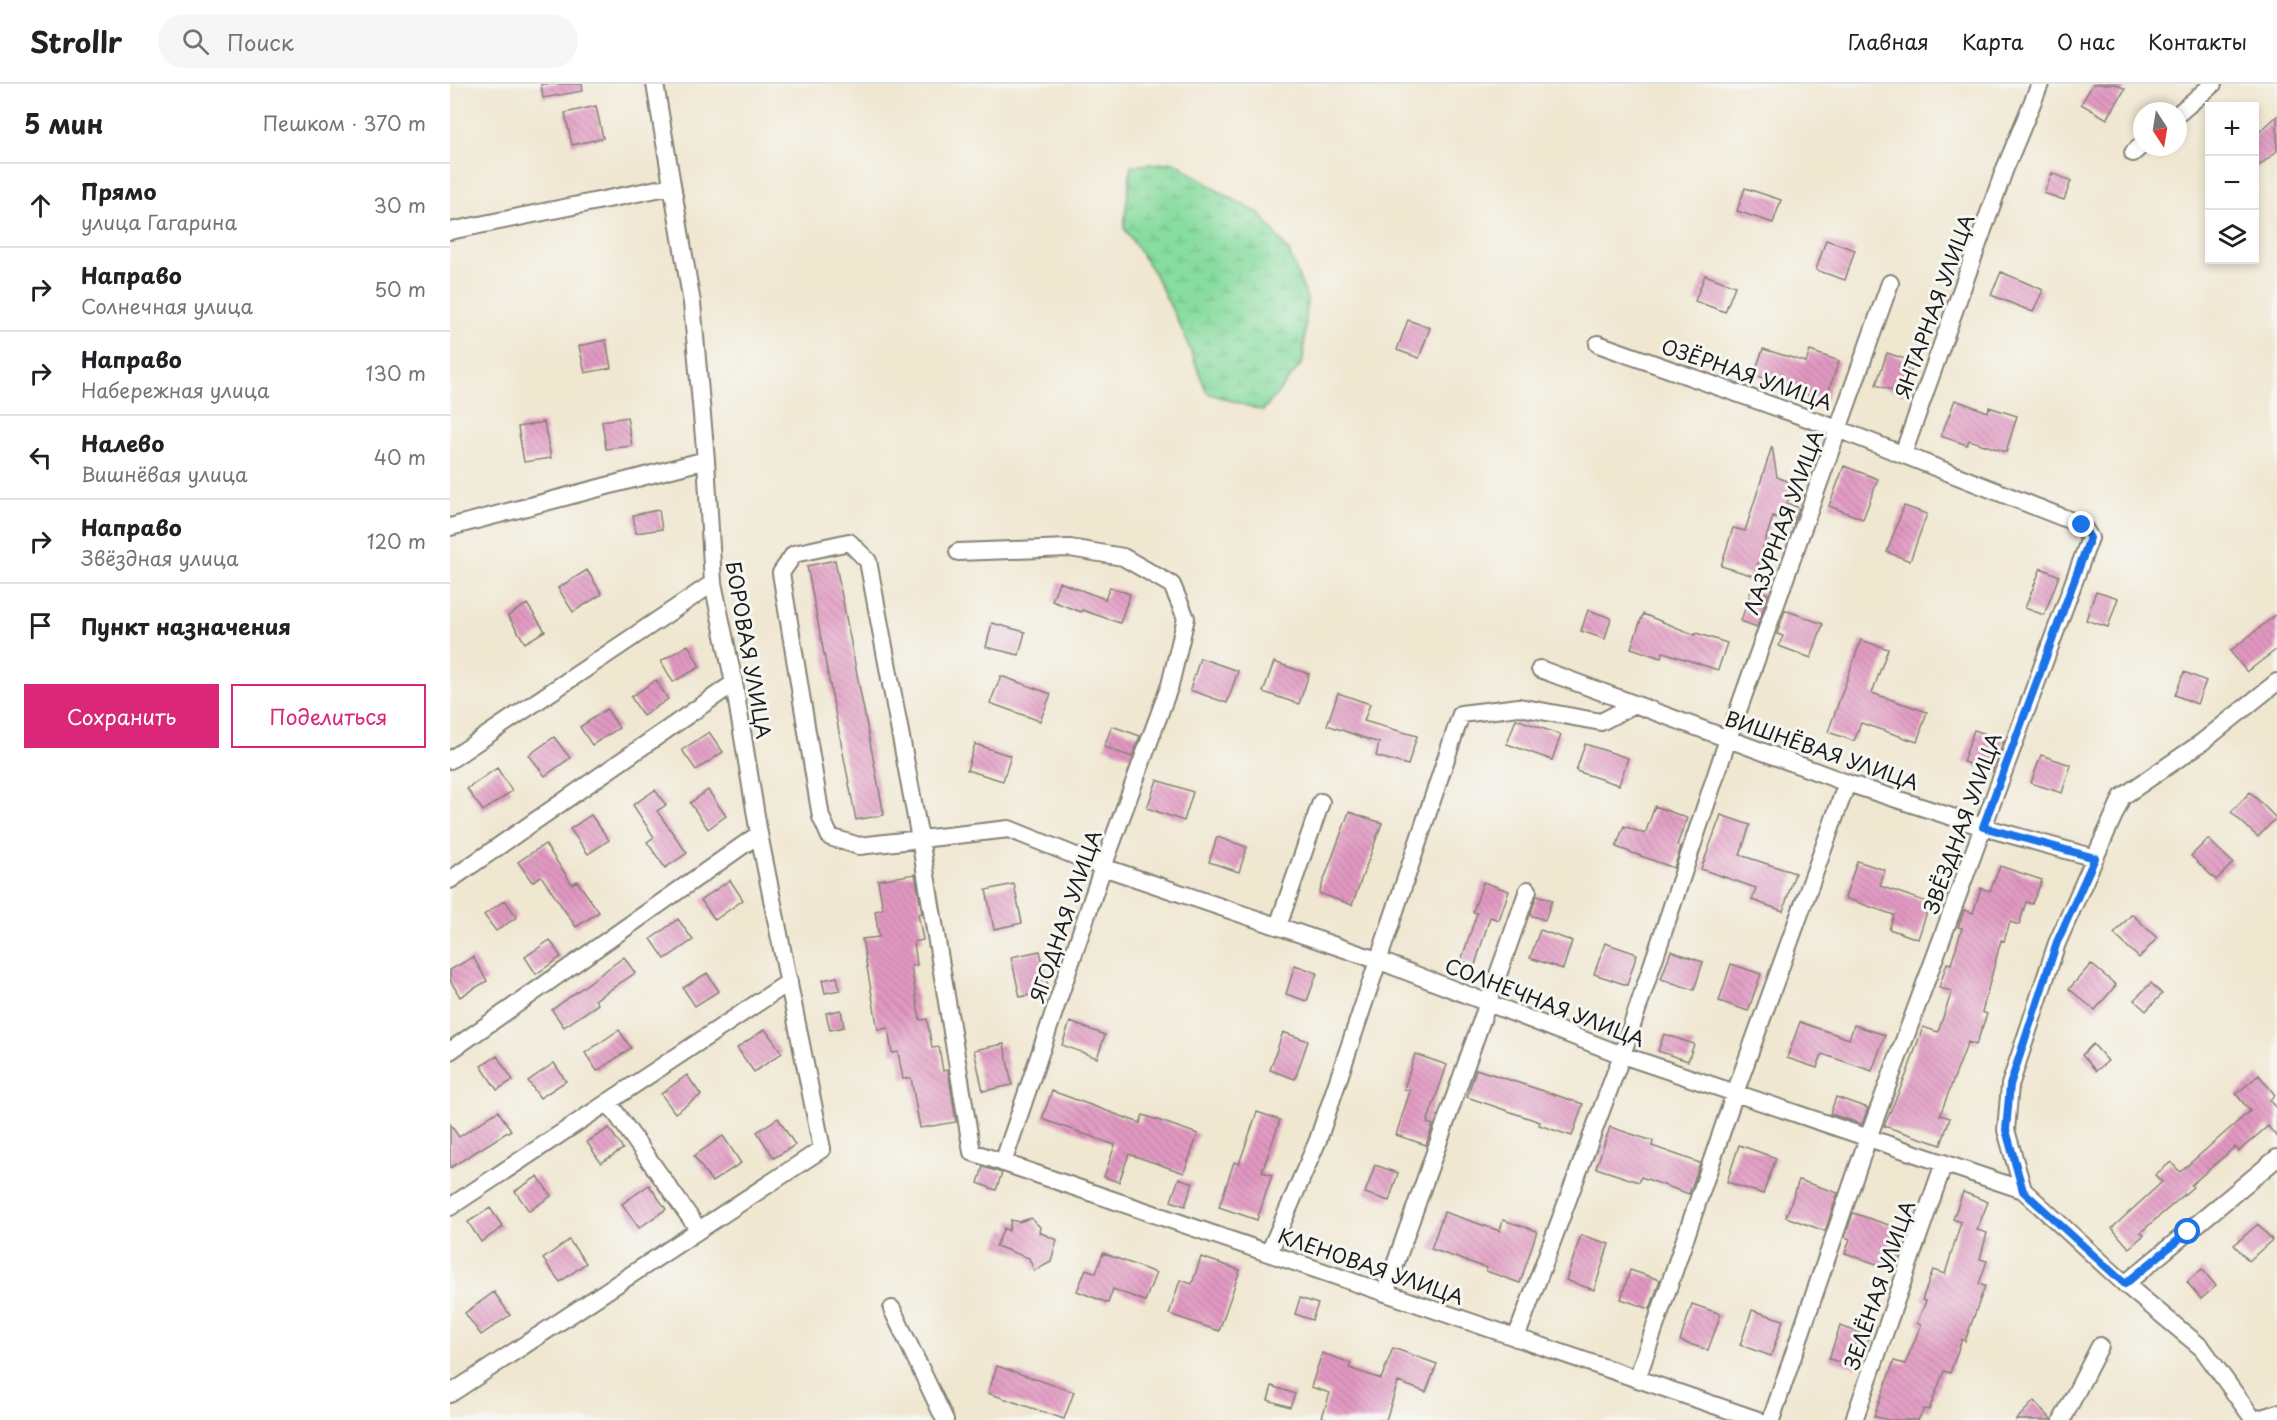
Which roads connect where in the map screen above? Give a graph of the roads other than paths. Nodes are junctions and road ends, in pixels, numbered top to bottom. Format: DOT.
graph roads {
  1 [pos="655,84"];
  2 [pos="2040,84"];
  3 [pos="2212,84"];
  4 [pos="2187,106"];
  5 [pos="672,186"];
  6 [pos="450,231"];
  7 [pos="1890,283"];
  8 [pos="1598,344"];
  9 [pos="1838,429"];
  10 [pos="1903,454"];
  11 [pos="706,460"];
  12 [pos="2082,525"];
  13 [pos="450,527"];
  14 [pos="958,552"];
  15 [pos="713,583"];
  16 [pos="1540,669"];
  17 [pos="2277,682"];
  18 [pos="734,683"];
  19 [pos="1635,704"];
  20 [pos="1728,739"];
  21 [pos="450,760"];
  22 [pos="1847,783"];
  23 [pos="1321,802"];
  24 [pos="1983,827"];
  25 [pos="759,834"];
  26 [pos="920,839"];
  27 [pos="2095,858"];
  28 [pos="1103,867"];
  29 [pos="450,880"];
  30 [pos="1527,890"];
  31 [pos="1278,926"];
  32 [pos="1380,961"];
  33 [pos="789,982"];
  34 [pos="1488,1003"];
  35 [pos="450,1051"];
  36 [pos="1622,1054"];
  37 [pos="1735,1093"];
  38 [pos="608,1102"];
  39 [pos="1868,1138"];
  40 [pos="2277,1158"];
  41 [pos="1003,1163"];
  42 [pos="1944,1163"];
  43 [pos="2023,1191"];
  44 [pos="450,1207"];
  45 [pos="699,1230"];
  46 [pos="1269,1253"];
  47 [pos="2125,1284"];
  48 [pos="1385,1293"];
  49 [pos="892,1309"];
  50 [pos="1516,1338"];
  51 [pos="2100,1346"];
  52 [pos="1637,1379"];
  53 [pos="450,1394"];
  54 [pos="2277,1413"];
  55 [pos="945,1420"];
  56 [pos="1758,1420"];
  57 [pos="1771,1420"];
  58 [pos="1854,1420"];
  59 [pos="2062,1420"];
  60 [pos="2255,1420"];
  1 -- 5 [label="street, БОРОВАЯ УЛИЦА"];
  2 -- 10 [label="street, ЯНТАРНАЯ УЛИЦА"];
  3 -- 4 [label="street"];
  5 -- 6 [label="street"];
  5 -- 11 [label="street, БОРОВАЯ УЛИЦА"];
  7 -- 9 [label="street, ОЗЁРНАЯ УЛИЦА"];
  8 -- 9 [label="street, ОЗЁРНАЯ УЛИЦА"];
  9 -- 10 [label="street, ЛАЗУРНАЯ УЛИЦА"];
  9 -- 20 [label="street, ЛАЗУРНАЯ УЛИЦА"];
  10 -- 12 [label="street, ЛАЗУРНАЯ УЛИЦА"];
  11 -- 13 [label="street"];
  11 -- 15 [label="street, БОРОВАЯ УЛИЦА"];
  12 -- 24 [label="street, ЗВЁЗДНАЯ УЛИЦА"];
  14 -- 28 [label="street, ЯГОДНАЯ УЛИЦА"];
  15 -- 18 [label="street, БОРОВАЯ УЛИЦА"];
  15 -- 21 [label="street"];
  16 -- 19 [label="street, ВИШНЁВАЯ УЛИЦА"];
  17 -- 27 [label="street"];
  18 -- 25 [label="street, БОРОВАЯ УЛИЦА"];
  18 -- 29 [label="street"];
  19 -- 20 [label="street, ВИШНЁВАЯ УЛИЦА"];
  19 -- 32 [label="street"];
  20 -- 22 [label="street, ВИШНЁВАЯ УЛИЦА"];
  20 -- 36 [label="street, ЛАЗУРНАЯ УЛИЦА"];
  22 -- 24 [label="street, ВИШНЁВАЯ УЛИЦА"];
  22 -- 37 [label="street"];
  23 -- 31 [label="street"];
  24 -- 27 [label="street, ВИШНЁВАЯ УЛИЦА"];
  24 -- 39 [label="street, ЗВЁЗДНАЯ УЛИЦА"];
  25 -- 33 [label="street, БОРОВАЯ УЛИЦА"];
  25 -- 35 [label="street"];
  26 -- 26 [label="street, СОЛНЕЧНАЯ УЛИЦА"];
  26 -- 28 [label="street, СОЛНЕЧНАЯ УЛИЦА"];
  26 -- 41 [label="street, КЛЕНОВАЯ УЛИЦА"];
  27 -- 43 [label="street"];
  28 -- 31 [label="street, СОЛНЕЧНАЯ УЛИЦА"];
  28 -- 41 [label="street, ЯГОДНАЯ УЛИЦА"];
  30 -- 34 [label="street"];
  31 -- 32 [label="street, СОЛНЕЧНАЯ УЛИЦА"];
  32 -- 34 [label="street, СОЛНЕЧНАЯ УЛИЦА"];
  32 -- 46 [label="street"];
  33 -- 38 [label="street"];
  33 -- 45 [label="street, БОРОВАЯ УЛИЦА"];
  34 -- 36 [label="street, СОЛНЕЧНАЯ УЛИЦА"];
  34 -- 48 [label="street"];
  36 -- 37 [label="street, СОЛНЕЧНАЯ УЛИЦА"];
  36 -- 50 [label="street, ЛАЗУРНАЯ УЛИЦА"];
  37 -- 39 [label="street, СОЛНЕЧНАЯ УЛИЦА"];
  37 -- 52 [label="street"];
  38 -- 44 [label="street"];
  38 -- 45 [label="street"];
  39 -- 42 [label="street, СОЛНЕЧНАЯ УЛИЦА"];
  39 -- 57 [label="street, ЗВЁЗДНАЯ УЛИЦА"];
  40 -- 47 [label="street"];
  41 -- 46 [label="street, КЛЕНОВАЯ УЛИЦА"];
  42 -- 43 [label="street, СОЛНЕЧНАЯ УЛИЦА"];
  42 -- 58 [label="street, ЗЕЛЁНАЯ УЛИЦА"];
  43 -- 47 [label="street, СОЛНЕЧНАЯ УЛИЦА"];
  45 -- 53 [label="street"];
  46 -- 48 [label="street, КЛЕНОВАЯ УЛИЦА"];
  47 -- 60 [label="street, СОЛНЕЧНАЯ УЛИЦА"];
  48 -- 50 [label="street, КЛЕНОВАЯ УЛИЦА"];
  49 -- 55 [label="street"];
  50 -- 52 [label="street, КЛЕНОВАЯ УЛИЦА"];
  51 -- 59 [label="street"];
  52 -- 56 [label="street, КЛЕНОВАЯ УЛИЦА"];
  54 -- 60 [label="street"];
}
